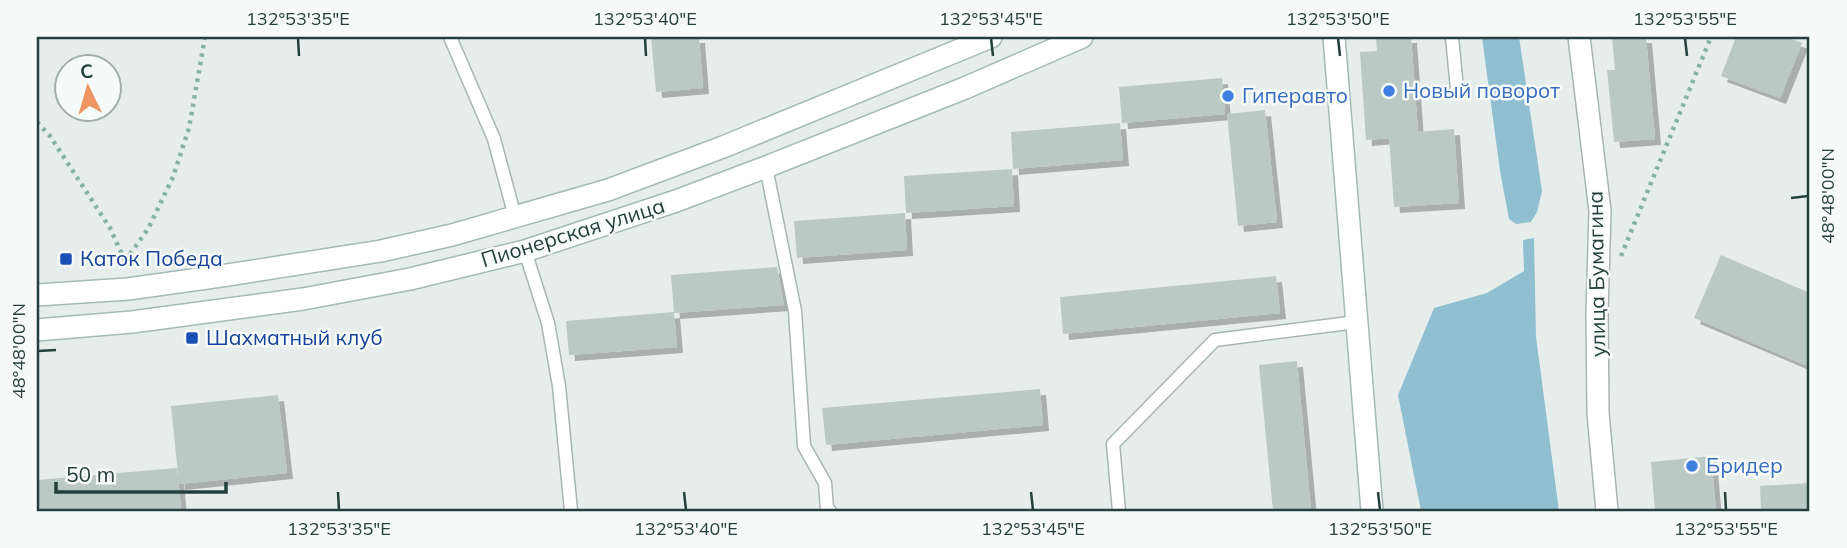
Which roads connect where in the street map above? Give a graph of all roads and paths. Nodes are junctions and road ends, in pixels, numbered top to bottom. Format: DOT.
graph roads {
  1 [pos="205,37"];
  2 [pos="450,37"];
  3 [pos="991,37"];
  4 [pos="1082,37"];
  5 [pos="1334,37"];
  6 [pos="1452,37"];
  7 [pos="1579,37"];
  8 [pos="1711,37"];
  9 [pos="1457,89"];
  10 [pos="37,122"];
  11 [pos="766,167"];
  12 [pos="515,217"];
  13 [pos="525,251"];
  14 [pos="1618,262"];
  15 [pos="37,295"];
  16 [pos="1357,322"];
  17 [pos="37,330"];
  18 [pos="571,511"];
  19 [pos="830,511"];
  20 [pos="1119,511"];
  21 [pos="1372,511"];
  22 [pos="1607,511"];
  1 -- 10 [label="path"];
  2 -- 12 [label="lane"];
  3 -- 12 [label="main road, Пионерская улица"];
  4 -- 11 [label="main road, Пионерская улица"];
  5 -- 16 [label="main road"];
  6 -- 9 [label="lane"];
  7 -- 22 [label="main road, улица Бумагина"];
  8 -- 14 [label="path"];
  11 -- 13 [label="main road, Пионерская улица"];
  11 -- 19 [label="lane"];
  12 -- 13 [label="main road"];
  12 -- 15 [label="main road, Пионерская улица"];
  13 -- 17 [label="main road, Пионерская улица"];
  13 -- 18 [label="lane"];
  16 -- 20 [label="lane"];
  16 -- 21 [label="main road"];
}
